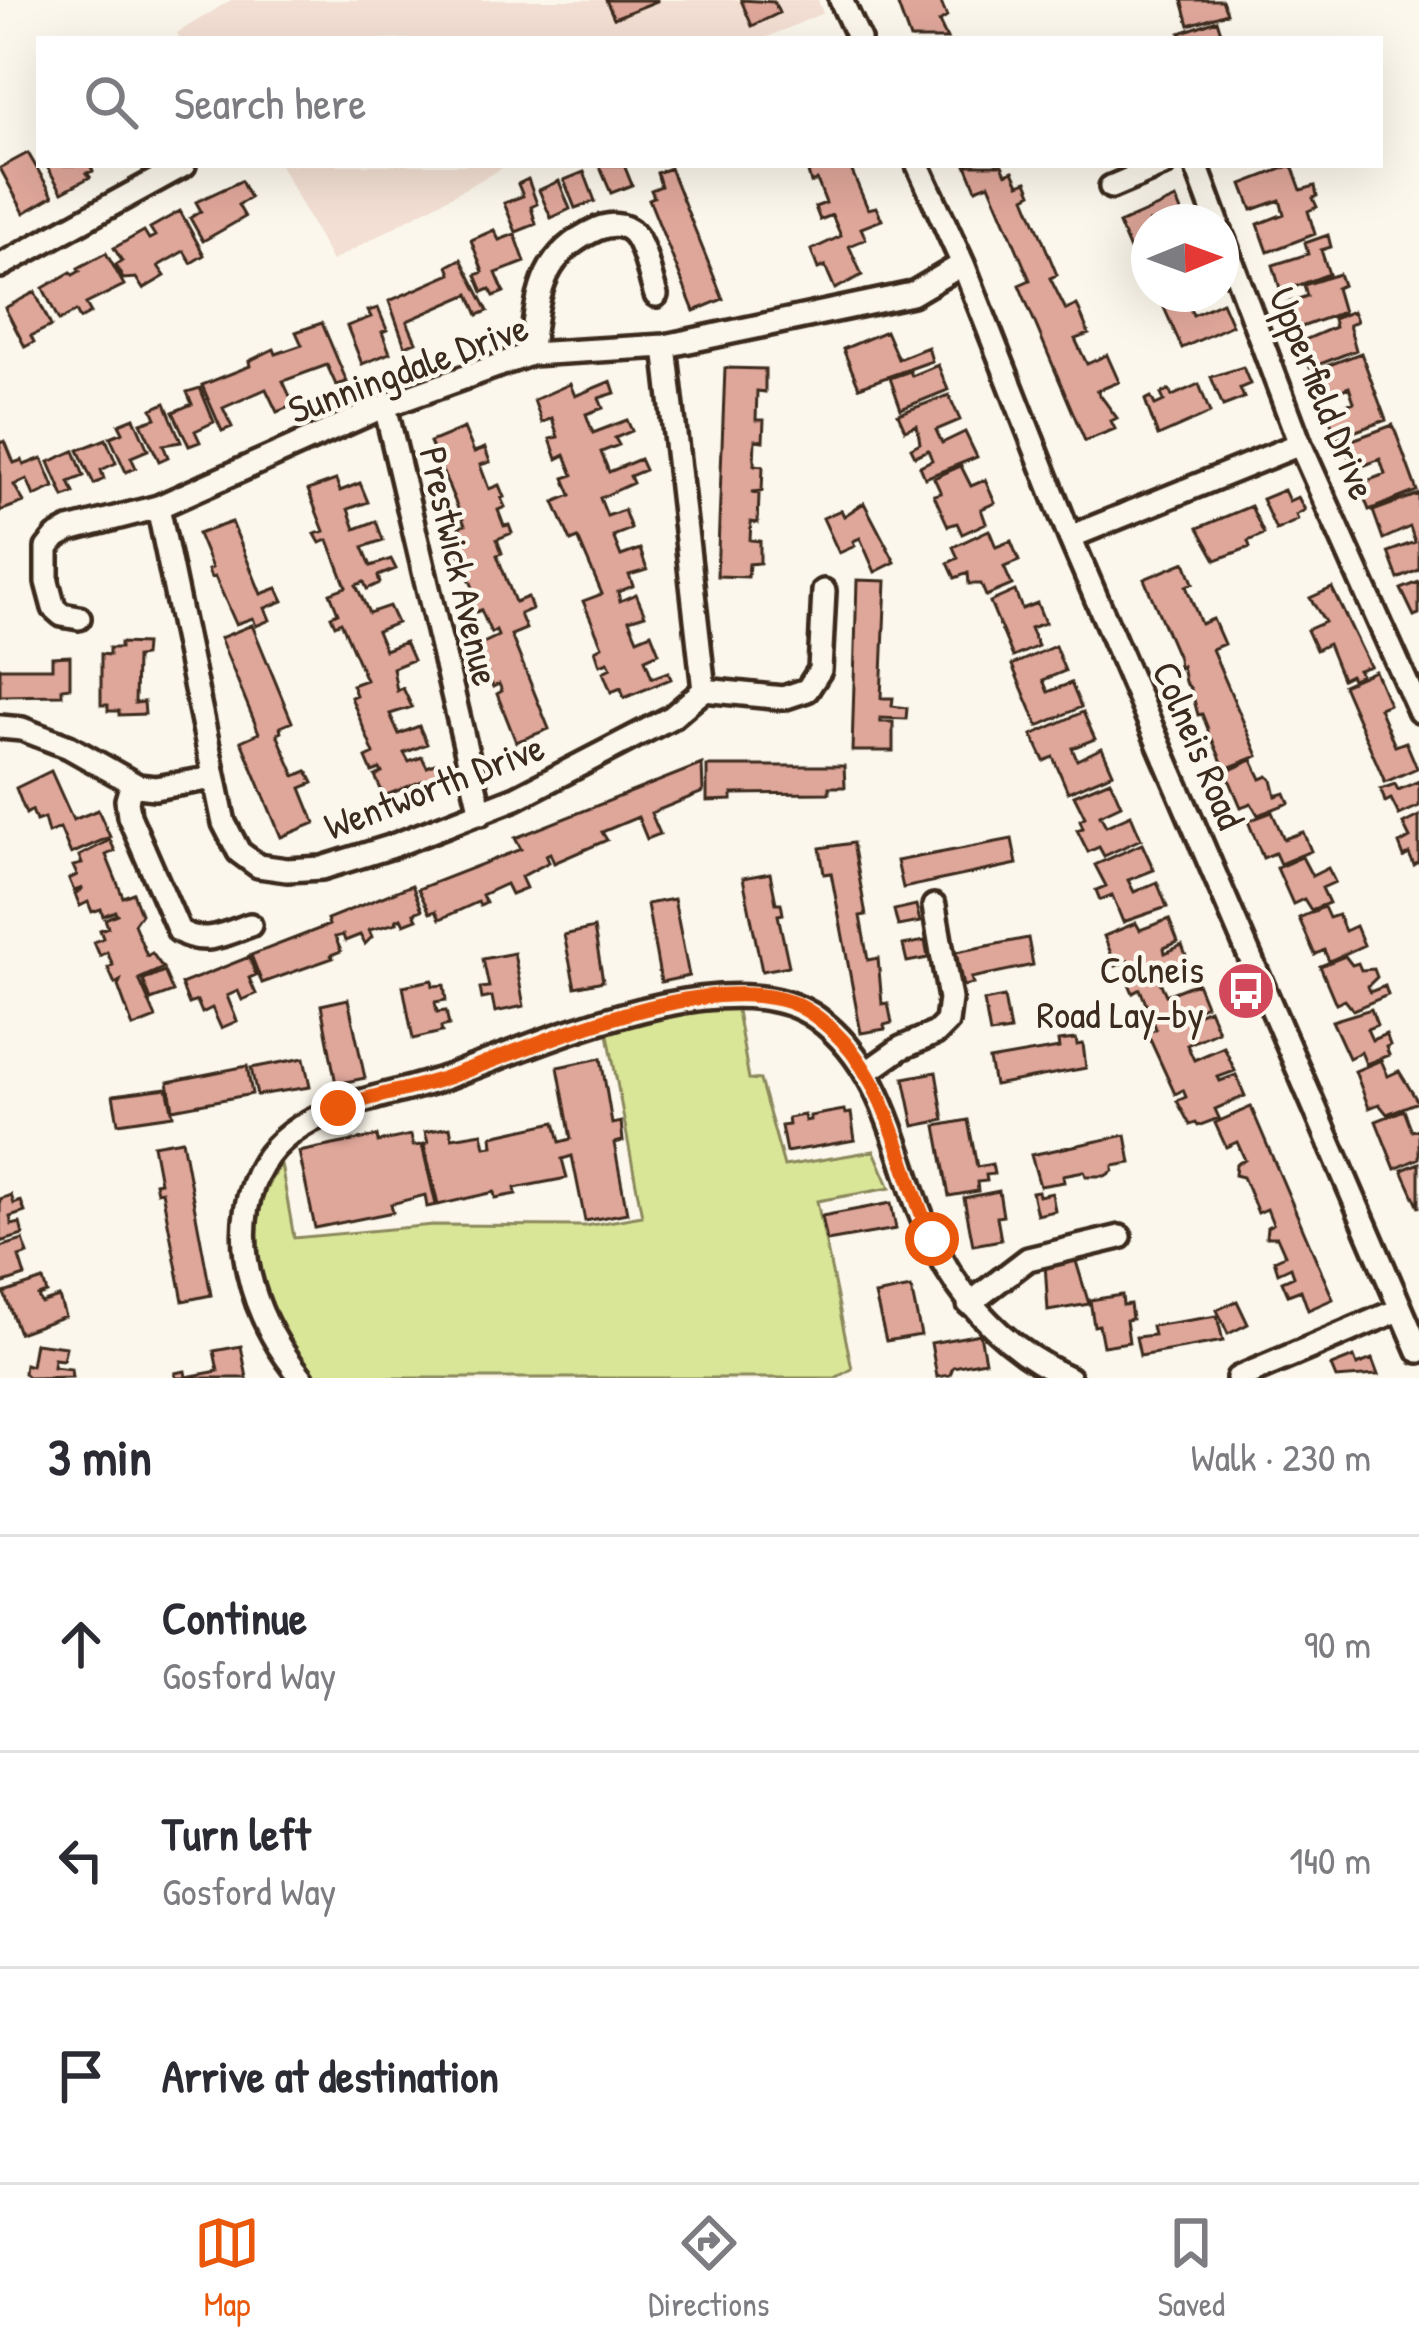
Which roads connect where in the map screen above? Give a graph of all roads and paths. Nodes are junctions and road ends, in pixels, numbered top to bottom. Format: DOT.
graph roads {
  1 [pos="841,0"];
  2 [pos="858,36"];
  3 [pos="179,168"];
  4 [pos="919,168"];
  5 [pos="1156,168"];
  6 [pos="1197,168"];
  7 [pos="1111,187"];
  8 [pos="1210,204"];
  9 [pos="964,264"];
  10 [pos="0,266"];
  11 [pos="1239,280"];
  12 [pos="656,295"];
  13 [pos="665,346"];
  14 [pos="530,354"];
  15 [pos="385,406"];
  16 [pos="1300,444"];
  17 [pos="158,507"];
  18 [pos="1070,536"];
  19 [pos="824,591"];
  20 [pos="79,618"];
  21 [pos="704,690"];
  22 [pos="1419,711"];
  23 [pos="0,727"];
  24 [pos="214,778"];
  25 [pos="131,783"];
  26 [pos="481,813"];
  27 [pos="934,907"];
  28 [pos="250,925"];
  29 [pos="867,1072"];
  30 [pos="1120,1237"];
  31 [pos="969,1304"];
  32 [pos="1401,1309"];
  33 [pos="1419,1352"];
  34 [pos="302,1378"];
  35 [pos="1070,1378"];
  36 [pos="1238,1378"];
  1 -- 2 [label="street"];
  3 -- 10 [label="street"];
  4 -- 9 [label="street, Colneis Road"];
  5 -- 7 [label="street"];
  6 -- 8 [label="street"];
  9 -- 13 [label="street, Sunningdale Drive"];
  9 -- 18 [label="street, Colneis Road"];
  11 -- 16 [label="street, Upperfield Drive"];
  12 -- 14 [label="street"];
  13 -- 14 [label="street, Sunningdale Drive"];
  13 -- 21 [label="street"];
  14 -- 15 [label="street, Sunningdale Drive"];
  15 -- 17 [label="street, Sunningdale Drive"];
  15 -- 26 [label="street, Prestwick Avenue"];
  16 -- 18 [label="street"];
  16 -- 22 [label="street, Upperfield Drive"];
  17 -- 20 [label="street, Sunningdale Drive"];
  17 -- 24 [label="street, Wentworth Drive"];
  18 -- 32 [label="street, Colneis Road"];
  19 -- 21 [label="street"];
  21 -- 26 [label="street, Wentworth Drive"];
  23 -- 25 [label="street"];
  24 -- 25 [label="street"];
  24 -- 26 [label="street, Wentworth Drive"];
  25 -- 28 [label="street"];
  27 -- 29 [label="street"];
  29 -- 31 [label="street"];
  29 -- 34 [label="street"];
  30 -- 31 [label="street"];
  31 -- 35 [label="street"];
  32 -- 33 [label="street, Colneis Road"];
  32 -- 36 [label="street"];
}
